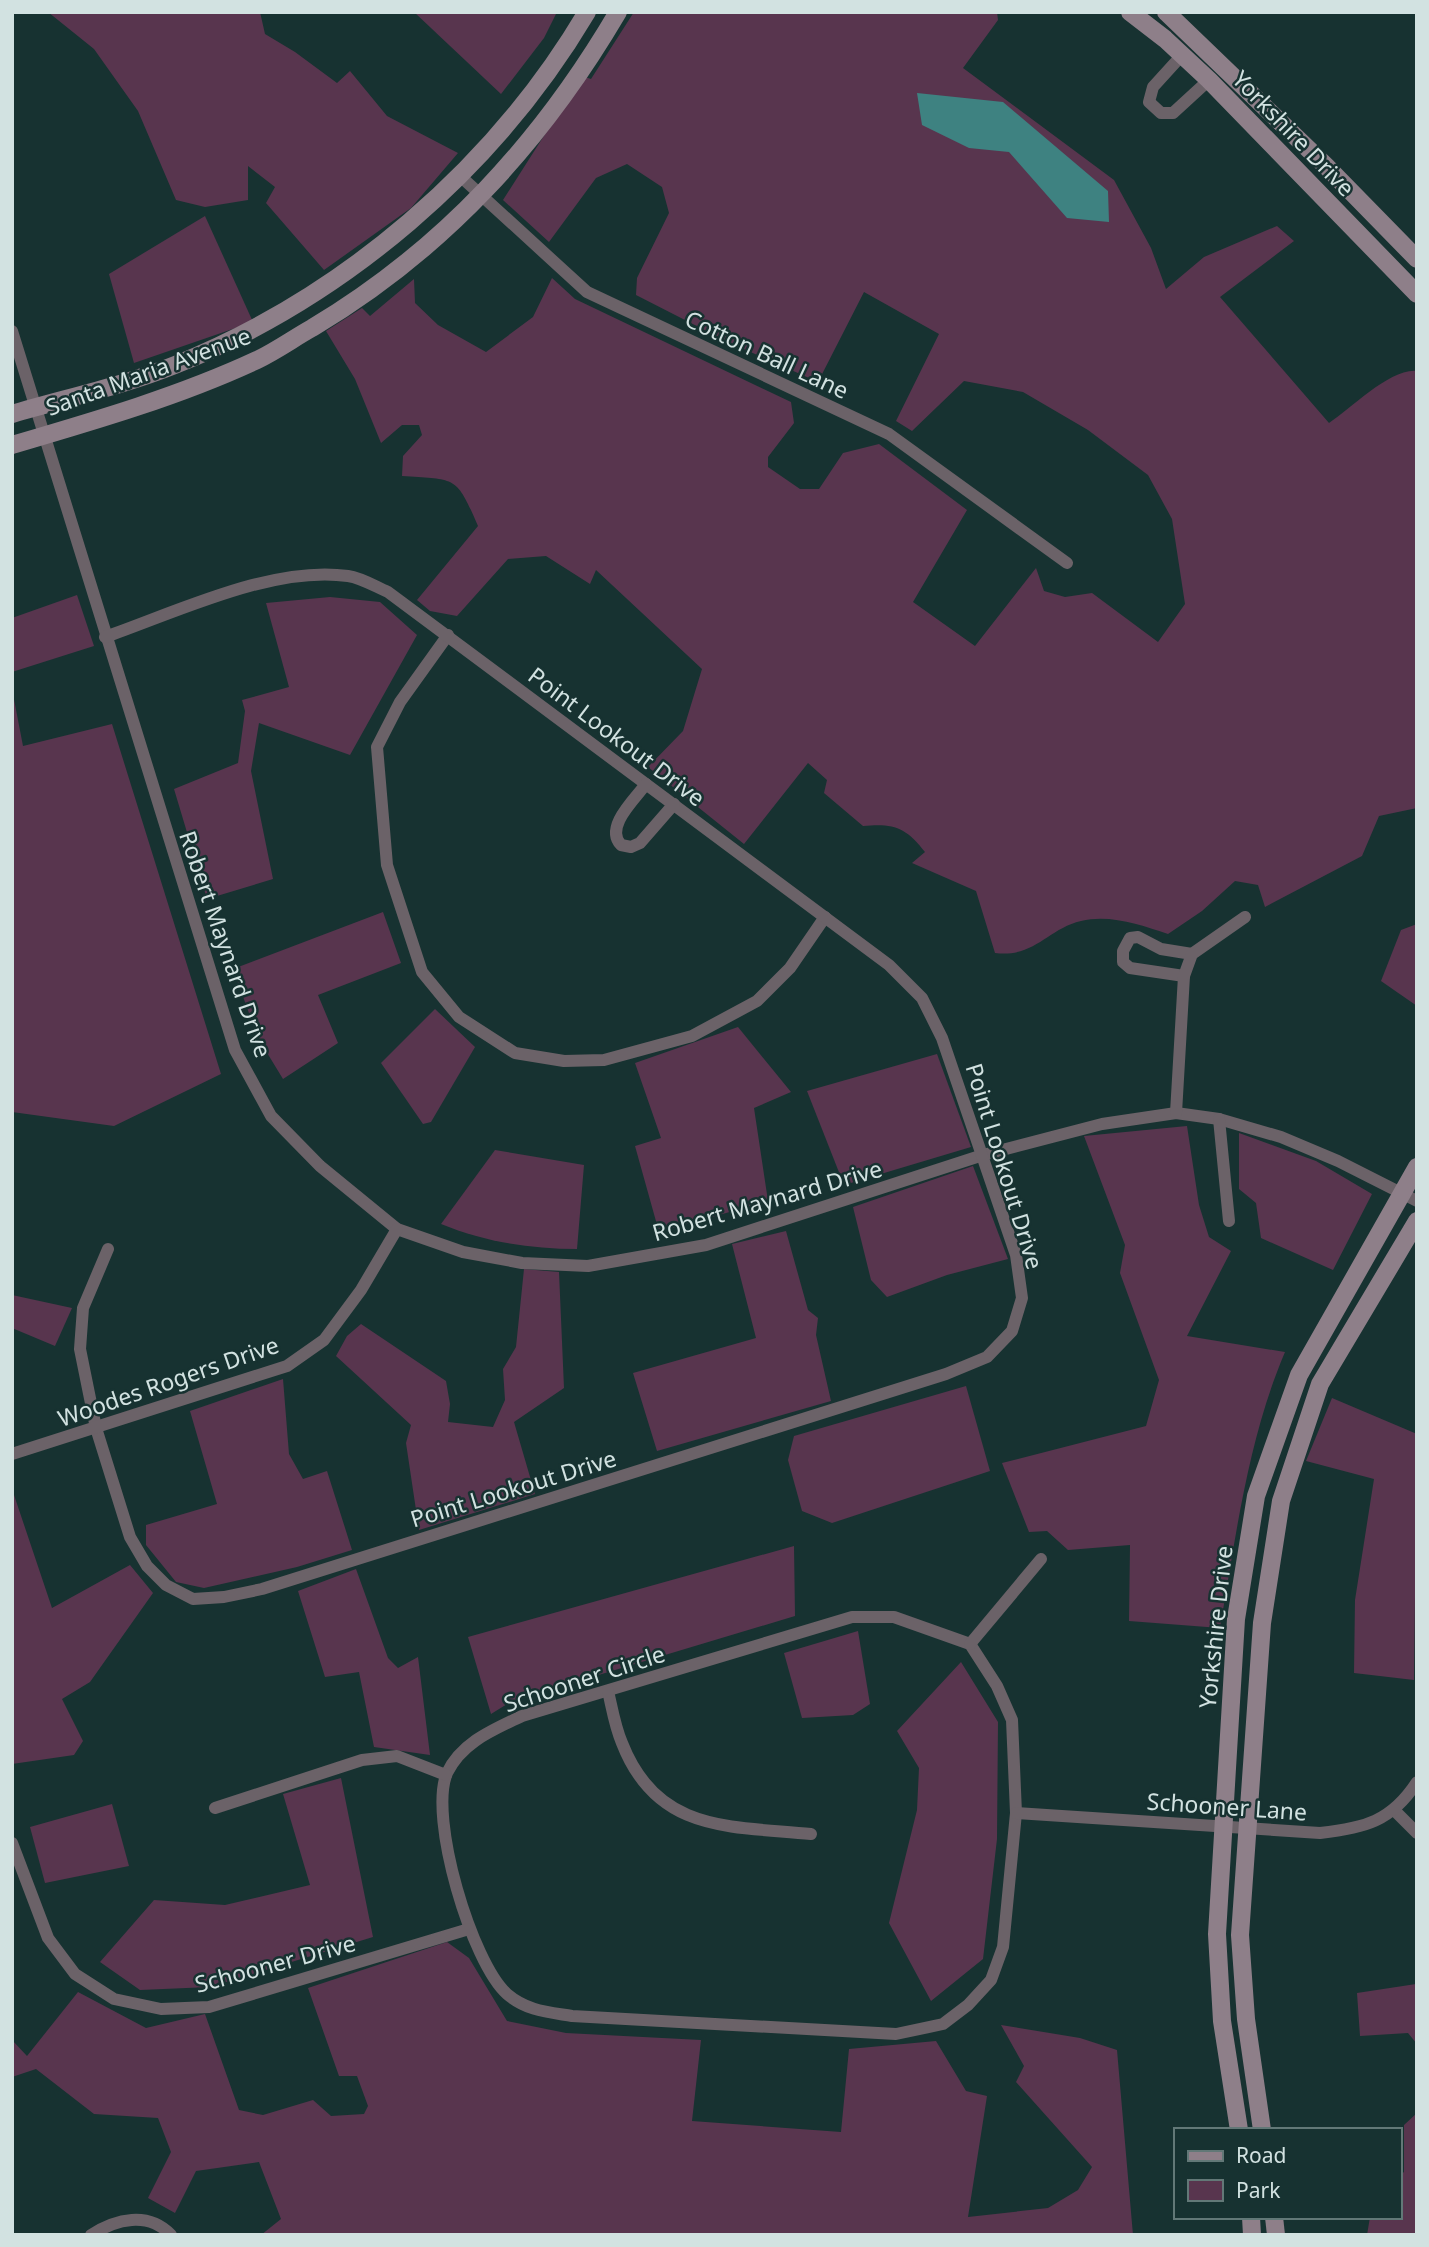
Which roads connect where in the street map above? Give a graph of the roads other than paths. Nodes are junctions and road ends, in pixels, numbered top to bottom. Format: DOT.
graph roads {
  1 [pos="587,12"];
  2 [pos="618,12"];
  3 [pos="1130,12"];
  4 [pos="1166,12"];
  5 [pos="563,53"];
  6 [pos="1183,54"];
  7 [pos="587,64"];
  8 [pos="1209,80"];
  9 [pos="458,174"];
  10 [pos="1338,178"];
  11 [pos="1320,196"];
  12 [pos="481,197"];
  13 [pos="381,248"];
  14 [pos="1417,259"];
  15 [pos="398,271"];
  16 [pos="1417,294"];
  17 [pos="12,331"];
  18 [pos="34,407"];
  19 [pos="12,414"];
  20 [pos="43,436"];
  21 [pos="12,445"];
  22 [pos="1067,564"];
  23 [pos="448,635"];
  24 [pos="105,637"];
  25 [pos="646,784"];
  26 [pos="674,804"];
  27 [pos="825,917"];
  28 [pos="1245,917"];
  29 [pos="1192,954"];
  30 [pos="1184,976"];
  31 [pos="1176,1113"];
  32 [pos="1219,1119"];
  33 [pos="983,1155"];
  34 [pos="1417,1167"];
  35 [pos="1410,1197"];
  36 [pos="1229,1221"];
  37 [pos="1417,1221"];
  38 [pos="397,1229"];
  39 [pos="108,1249"];
  40 [pos="96,1428"];
  41 [pos="12,1454"];
  42 [pos="1041,1559"];
  43 [pos="970,1644"];
  44 [pos="608,1691"];
  45 [pos="446,1775"];
  46 [pos="1417,1782"];
  47 [pos="215,1808"];
  48 [pos="1395,1811"];
  49 [pos="1016,1813"];
  50 [pos="1223,1826"];
  51 [pos="1247,1830"];
  52 [pos="1417,1833"];
  53 [pos="811,1834"];
  54 [pos="12,1843"];
  55 [pos="16,1872"];
  56 [pos="469,1928"];
  57 [pos="1239,2128"];
  58 [pos="1262,2128"];
  59 [pos="91,2235"];
  60 [pos="171,2235"];
  1 -- 5 [label="street, Santa Maria Avenue"];
  2 -- 7 [label="street, Santa Maria Avenue"];
  3 -- 6 [label="street, Yorkshire Drive"];
  4 -- 10 [label="street, Yorkshire Drive"];
  5 -- 7 [label="street"];
  5 -- 9 [label="street, Santa Maria Avenue"];
  6 -- 8 [label="street, Yorkshire Drive"];
  6 -- 8 [label="street"];
  7 -- 12 [label="street, Santa Maria Avenue"];
  8 -- 11 [label="street, Yorkshire Drive"];
  9 -- 12 [label="street, Cotton Ball Lane"];
  9 -- 13 [label="street, Santa Maria Avenue"];
  10 -- 11 [label="street"];
  10 -- 14 [label="street, Yorkshire Drive"];
  11 -- 16 [label="street, Yorkshire Drive"];
  12 -- 15 [label="street, Santa Maria Avenue"];
  12 -- 22 [label="street, Cotton Ball Lane"];
  13 -- 15 [label="street"];
  13 -- 18 [label="street, Santa Maria Avenue"];
  15 -- 20 [label="street, Santa Maria Avenue"];
  17 -- 18 [label="street, Robert Maynard Drive"];
  18 -- 19 [label="street, Santa Maria Avenue"];
  18 -- 20 [label="street, Robert Maynard Drive"];
  20 -- 21 [label="street, Santa Maria Avenue"];
  20 -- 24 [label="street, Robert Maynard Drive"];
  23 -- 24 [label="street, Point Lookout Drive"];
  23 -- 25 [label="street, Point Lookout Drive"];
  23 -- 27 [label="street"];
  24 -- 38 [label="street, Robert Maynard Drive"];
  25 -- 26 [label="street, Point Lookout Drive"];
  25 -- 26 [label="street"];
  26 -- 27 [label="street, Point Lookout Drive"];
  27 -- 33 [label="street, Point Lookout Drive"];
  28 -- 29 [label="street"];
  29 -- 30 [label="street"];
  29 -- 30 [label="street"];
  30 -- 31 [label="street"];
  31 -- 32 [label="street, Robert Maynard Drive"];
  31 -- 33 [label="street, Robert Maynard Drive"];
  32 -- 35 [label="street, Robert Maynard Drive"];
  32 -- 36 [label="street"];
  33 -- 38 [label="street, Robert Maynard Drive"];
  33 -- 40 [label="street, Point Lookout Drive"];
  34 -- 35 [label="street, Yorkshire Drive"];
  35 -- 50 [label="street, Yorkshire Drive"];
  37 -- 51 [label="street, Yorkshire Drive"];
  38 -- 40 [label="street, Woodes Rogers Drive"];
  39 -- 40 [label="street, Point Lookout Drive"];
  40 -- 41 [label="street, Woodes Rogers Drive"];
  42 -- 43 [label="street"];
  43 -- 44 [label="street, Schooner Circle"];
  43 -- 49 [label="street"];
  44 -- 45 [label="street, Schooner Circle"];
  44 -- 53 [label="street"];
  45 -- 47 [label="street"];
  45 -- 56 [label="street"];
  46 -- 48 [label="street, Schooner Lane"];
  48 -- 51 [label="street, Schooner Lane"];
  48 -- 52 [label="street"];
  49 -- 50 [label="street, Schooner Lane"];
  49 -- 56 [label="street"];
  50 -- 51 [label="street, Schooner Lane"];
  50 -- 57 [label="street, Yorkshire Drive"];
  51 -- 58 [label="street, Yorkshire Drive"];
  54 -- 55 [label="street, Schooner Drive"];
  55 -- 56 [label="street, Schooner Drive"];
  59 -- 60 [label="street"];
}
